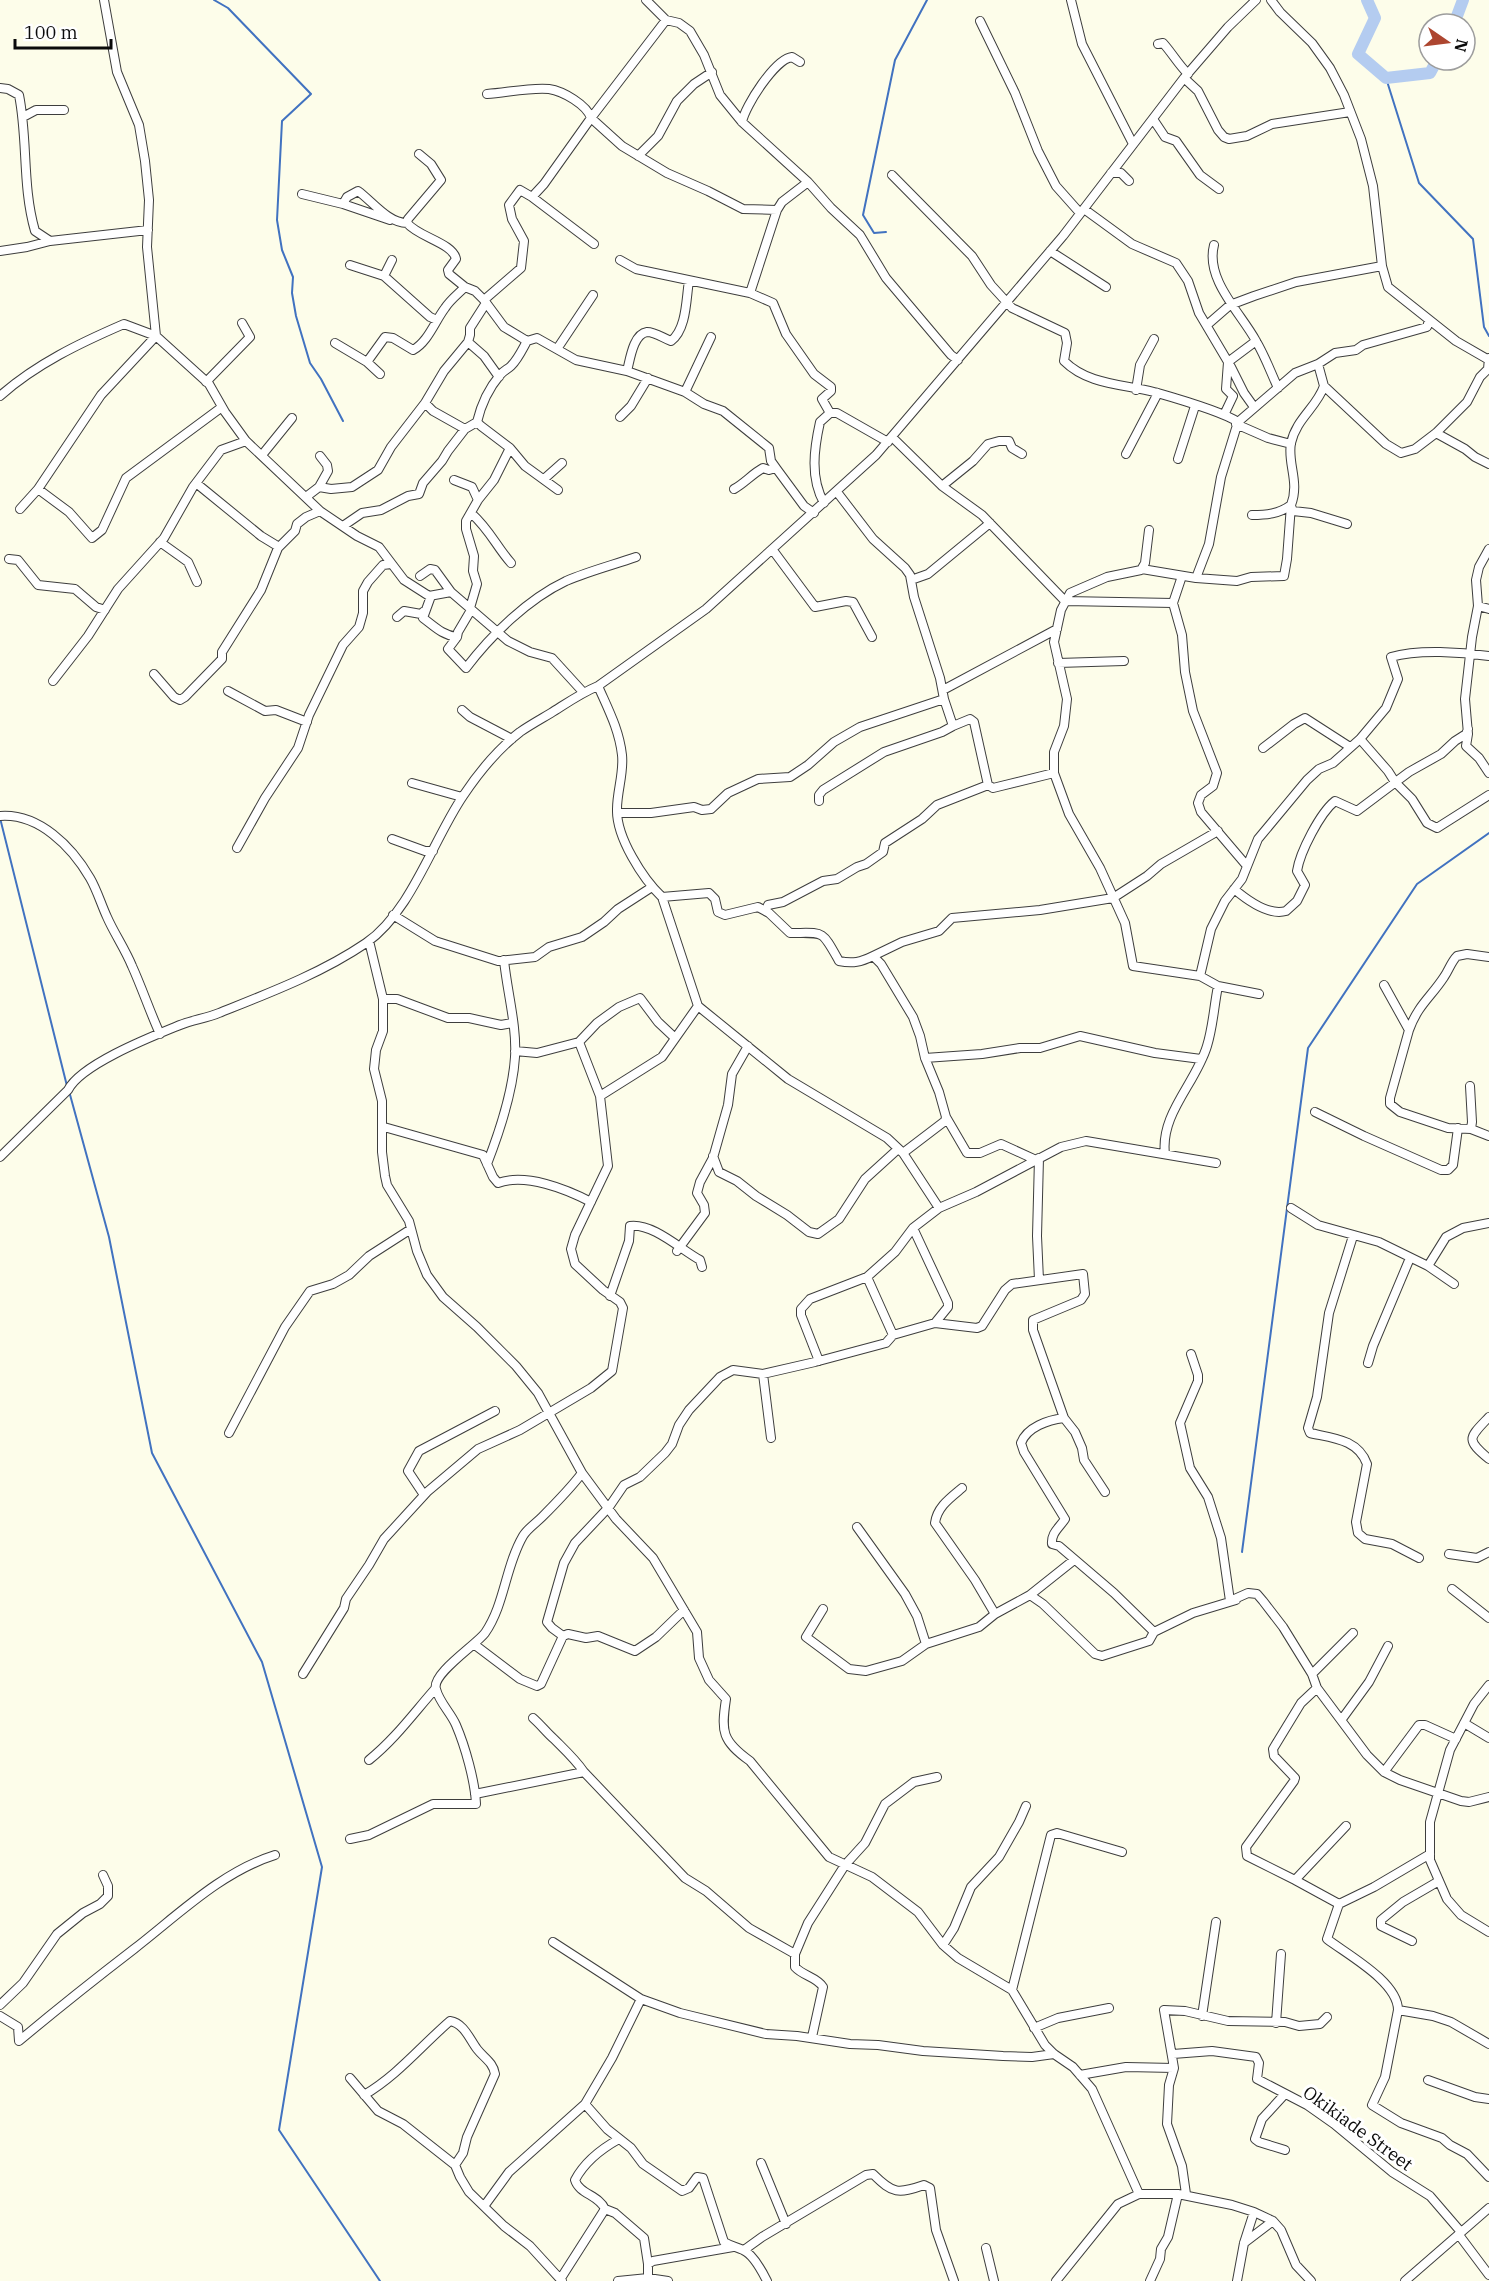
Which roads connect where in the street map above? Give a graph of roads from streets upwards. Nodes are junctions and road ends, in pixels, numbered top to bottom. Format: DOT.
graph roads {
  1 [pos="104,0"];
  2 [pos="646,0"];
  3 [pos="1071,0"];
  4 [pos="1256,0"];
  5 [pos="1271,0"];
  6 [pos="666,20"];
  7 [pos="980,21"];
  8 [pos="1158,44"];
  9 [pos="800,62"];
  10 [pos="711,72"];
  11 [pos="1186,76"];
  12 [pos="0,88"];
  13 [pos="487,94"];
  14 [pos="64,110"];
  15 [pos="1350,112"];
  16 [pos="23,117"];
  17 [pos="591,118"];
  18 [pos="1153,119"];
  19 [pos="742,122"];
  20 [pos="1133,144"];
  21 [pos="419,154"];
  22 [pos="638,156"];
  23 [pos="1111,173"];
  24 [pos="892,175"];
  25 [pos="1129,181"];
  26 [pos="808,182"];
  27 [pos="1219,189"];
  28 [pos="302,194"];
  29 [pos="532,197"];
  30 [pos="343,204"];
  31 [pos="777,210"];
  32 [pos="1082,211"];
  33 [pos="403,223"];
  34 [pos="148,230"];
  35 [pos="50,240"];
  36 [pos="594,244"];
  37 [pos="1214,245"];
  38 [pos="0,251"];
  39 [pos="1050,251"];
  40 [pos="392,260"];
  41 [pos="620,260"];
  42 [pos="350,265"];
  43 [pos="1382,266"];
  44 [pos="384,276"];
  45 [pos="689,281"];
  46 [pos="465,287"];
  47 [pos="1107,287"];
  48 [pos="750,293"];
  49 [pos="593,295"];
  50 [pos="1007,300"];
  51 [pos="485,302"];
  52 [pos="1230,305"];
  53 [pos="437,320"];
  54 [pos="1429,320"];
  55 [pos="242,323"];
  56 [pos="1207,325"];
  57 [pos="156,336"];
  58 [pos="711,336"];
  59 [pos="1154,339"];
  60 [pos="527,341"];
  61 [pos="1256,341"];
  62 [pos="468,342"];
  63 [pos="335,343"];
  64 [pos="557,349"];
  65 [pos="1489,359"];
  66 [pos="958,360"];
  67 [pos="367,362"];
  68 [pos="1228,362"];
  69 [pos="1318,364"];
  70 [pos="627,371"];
  71 [pos="380,374"];
  72 [pos="499,377"];
  73 [pos="648,378"];
  74 [pos="206,382"];
  75 [pos="1324,386"];
  76 [pos="1278,388"];
  77 [pos="1136,390"];
  78 [pos="685,392"];
  79 [pos="1158,393"];
  80 [pos="0,396"];
  81 [pos="425,403"];
  82 [pos="1195,406"];
  83 [pos="222,407"];
  84 [pos="1254,407"];
  85 [pos="830,413"];
  86 [pos="1224,415"];
  87 [pos="620,417"];
  88 [pos="292,418"];
  89 [pos="477,422"];
  90 [pos="1237,423"];
  91 [pos="465,429"];
  92 [pos="1436,433"];
  93 [pos="890,439"];
  94 [pos="246,441"];
  95 [pos="1291,444"];
  96 [pos="510,448"];
  97 [pos="1022,454"];
  98 [pos="1126,454"];
  99 [pos="262,455"];
  100 [pos="320,456"];
  101 [pos="1178,459"];
  102 [pos="562,463"];
  103 [pos="1489,464"];
  104 [pos="776,468"];
  105 [pos="544,479"];
  106 [pos="454,480"];
  107 [pos="196,483"];
  108 [pos="942,486"];
  109 [pos="319,487"];
  110 [pos="38,489"];
  111 [pos="734,489"];
  112 [pos="558,490"];
  113 [pos="837,492"];
  114 [pos="306,497"];
  115 [pos="478,500"];
  116 [pos="824,503"];
  117 [pos="1291,505"];
  118 [pos="20,509"];
  119 [pos="320,511"];
  120 [pos="471,513"];
  121 [pos="814,513"];
  122 [pos="1252,515"];
  123 [pos="990,523"];
  124 [pos="1347,524"];
  125 [pos="343,526"];
  126 [pos="1149,530"];
  127 [pos="160,542"];
  128 [pos="279,547"];
  129 [pos="772,549"];
  130 [pos="1489,549"];
  131 [pos="636,557"];
  132 [pos="9,559"];
  133 [pos="511,563"];
  134 [pos="391,564"];
  135 [pos="1142,569"];
  136 [pos="420,576"];
  137 [pos="1182,576"];
  138 [pos="1196,578"];
  139 [pos="911,580"];
  140 [pos="197,582"];
  141 [pos="452,592"];
  142 [pos="431,596"];
  143 [pos="1065,601"];
  144 [pos="1173,603"];
  145 [pos="1478,606"];
  146 [pos="470,609"];
  147 [pos="1489,609"];
  148 [pos="105,610"];
  149 [pos="423,612"];
  150 [pos="397,617"];
  151 [pos="1057,629"];
  152 [pos="497,632"];
  153 [pos="457,637"];
  154 [pos="872,637"];
  155 [pos="1471,653"];
  156 [pos="1489,656"];
  157 [pos="1124,661"];
  158 [pos="1058,663"];
  159 [pos="154,674"];
  160 [pos="53,681"];
  161 [pos="598,686"];
  162 [pos="228,692"];
  163 [pos="583,692"];
  164 [pos="944,694"];
  165 [pos="462,710"];
  166 [pos="307,722"];
  167 [pos="953,726"];
  168 [pos="1468,729"];
  169 [pos="512,739"];
  170 [pos="1360,739"];
  171 [pos="1350,747"];
  172 [pos="1263,748"];
  173 [pos="1054,773"];
  174 [pos="1489,773"];
  175 [pos="1395,782"];
  176 [pos="412,783"];
  177 [pos="988,785"];
  178 [pos="1489,795"];
  179 [pos="462,796"];
  180 [pos="819,801"];
  181 [pos="617,813"];
  182 [pos="0,816"];
  183 [pos="1218,831"];
  184 [pos="392,840"];
  185 [pos="237,848"];
  186 [pos="433,851"];
  187 [pos="1247,866"];
  188 [pos="652,887"];
  189 [pos="1234,889"];
  190 [pos="662,897"];
  191 [pos="1113,898"];
  192 [pos="766,910"];
  193 [pos="393,915"];
  194 [pos="369,941"];
  195 [pos="873,956"];
  196 [pos="1489,957"];
  197 [pos="504,960"];
  198 [pos="1200,976"];
  199 [pos="1384,985"];
  200 [pos="1218,986"];
  201 [pos="1259,994"];
  202 [pos="383,999"];
  203 [pos="698,1006"];
  204 [pos="512,1023"];
  205 [pos="1409,1030"];
  206 [pos="160,1034"];
  207 [pos="675,1038"];
  208 [pos="579,1042"];
  209 [pos="748,1046"];
  210 [pos="515,1051"];
  211 [pos="925,1058"];
  212 [pos="1201,1059"];
  213 [pos="1470,1086"];
  214 [pos="600,1096"];
  215 [pos="1315,1112"];
  216 [pos="946,1117"];
  217 [pos="384,1126"];
  218 [pos="1458,1128"];
  219 [pos="1471,1129"];
  220 [pos="1489,1136"];
  221 [pos="901,1151"];
  222 [pos="1165,1154"];
  223 [pos="713,1155"];
  224 [pos="0,1157"];
  225 [pos="1037,1159"];
  226 [pos="1216,1163"];
  227 [pos="487,1164"];
  228 [pos="591,1202"];
  229 [pos="939,1208"];
  230 [pos="1291,1208"];
  231 [pos="1489,1223"];
  232 [pos="913,1228"];
  233 [pos="411,1229"];
  234 [pos="1353,1236"];
  235 [pos="678,1250"];
  236 [pos="1410,1258"];
  237 [pos="1428,1266"];
  238 [pos="702,1267"];
  239 [pos="867,1277"];
  240 [pos="1039,1280"];
  241 [pos="1454,1284"];
  242 [pos="610,1296"];
  243 [pos="935,1323"];
  244 [pos="893,1335"];
  245 [pos="1191,1354"];
  246 [pos="819,1361"];
  247 [pos="1368,1363"];
  248 [pos="764,1374"];
  249 [pos="495,1411"];
  250 [pos="549,1413"];
  251 [pos="1064,1418"];
  252 [pos="1489,1418"];
  253 [pos="229,1433"];
  254 [pos="771,1438"];
  255 [pos="1489,1459"];
  256 [pos="582,1473"];
  257 [pos="962,1488"];
  258 [pos="1105,1492"];
  259 [pos="424,1495"];
  260 [pos="609,1507"];
  261 [pos="857,1527"];
  262 [pos="1489,1552"];
  263 [pos="1449,1554"];
  264 [pos="1419,1558"];
  265 [pos="1074,1560"];
  266 [pos="1452,1589"];
  267 [pos="1030,1595"];
  268 [pos="1236,1600"];
  269 [pos="823,1609"];
  270 [pos="684,1610"];
  271 [pos="995,1614"];
  272 [pos="1489,1618"];
  273 [pos="1154,1632"];
  274 [pos="1353,1633"];
  275 [pos="563,1636"];
  276 [pos="926,1644"];
  277 [pos="475,1645"];
  278 [pos="1388,1646"];
  279 [pos="303,1674"];
  280 [pos="1312,1674"];
  281 [pos="1489,1685"];
  282 [pos="1317,1688"];
  283 [pos="435,1689"];
  284 [pos="533,1718"];
  285 [pos="1342,1719"];
  286 [pos="1464,1724"];
  287 [pos="1489,1738"];
  288 [pos="1456,1739"];
  289 [pos="369,1760"];
  290 [pos="584,1772"];
  291 [pos="1384,1772"];
  292 [pos="937,1777"];
  293 [pos="1438,1793"];
  294 [pos="475,1794"];
  295 [pos="1489,1797"];
  296 [pos="1026,1806"];
  297 [pos="1346,1826"];
  298 [pos="350,1839"];
  299 [pos="1122,1852"];
  300 [pos="1430,1854"];
  301 [pos="275,1855"];
  302 [pos="844,1865"];
  303 [pos="103,1875"];
  304 [pos="1295,1880"];
  305 [pos="1439,1881"];
  306 [pos="1339,1904"];
  307 [pos="1216,1922"];
  308 [pos="1489,1932"];
  309 [pos="1412,1941"];
  310 [pos="554,1942"];
  311 [pos="943,1945"];
  312 [pos="795,1954"];
  313 [pos="1281,1954"];
  314 [pos="1012,1990"];
  315 [pos="641,1999"];
  316 [pos="0,2005"];
  317 [pos="1108,2008"];
  318 [pos="1398,2010"];
  319 [pos="0,2016"];
  320 [pos="1202,2016"];
  321 [pos="1327,2017"];
  322 [pos="1276,2023"];
  323 [pos="1034,2028"];
  324 [pos="812,2037"];
  325 [pos="1489,2044"];
  326 [pos="1054,2054"];
  327 [pos="1173,2054"];
  328 [pos="1174,2068"];
  329 [pos="1080,2075"];
  330 [pos="350,2078"];
  331 [pos="1428,2080"];
  332 [pos="364,2095"];
  333 [pos="1284,2095"];
  334 [pos="1489,2099"];
  335 [pos="585,2104"];
  336 [pos="619,2139"];
  337 [pos="1285,2150"];
  338 [pos="761,2163"];
  339 [pos="455,2165"];
  340 [pos="1489,2177"];
  341 [pos="1139,2194"];
  342 [pos="1182,2194"];
  343 [pos="485,2205"];
  344 [pos="1489,2208"];
  345 [pos="605,2209"];
  346 [pos="1254,2212"];
  347 [pos="1272,2221"];
  348 [pos="786,2224"];
  349 [pos="1460,2234"];
  350 [pos="1244,2243"];
  351 [pos="733,2247"];
  352 [pos="986,2248"];
  353 [pos="744,2250"];
  354 [pos="648,2264"];
  355 [pos="1489,2275"];
  356 [pos="648,2278"];
  357 [pos="562,2279"];
  358 [pos="1410,2279"];
  359 [pos="618,2281"];
  360 [pos="668,2281"];
  361 [pos="767,2281"];
  362 [pos="954,2281"];
  363 [pos="994,2281"];
  364 [pos="1056,2281"];
  365 [pos="1150,2281"];
  366 [pos="1238,2281"];
  367 [pos="1311,2281"];
  1 -- 34 [label="street"];
  2 -- 6 [label="street"];
  3 -- 20 [label="street"];
  4 -- 11 [label="street"];
  5 -- 15 [label="street"];
  6 -- 10 [label="street"];
  6 -- 17 [label="street"];
  7 -- 32 [label="street"];
  8 -- 11 [label="street"];
  9 -- 19 [label="street"];
  10 -- 19 [label="street"];
  10 -- 22 [label="street"];
  11 -- 15 [label="street"];
  11 -- 18 [label="street"];
  12 -- 16 [label="street"];
  13 -- 17 [label="street"];
  14 -- 16 [label="street"];
  15 -- 43 [label="street"];
  16 -- 35 [label="street"];
  17 -- 22 [label="street"];
  17 -- 29 [label="street"];
  18 -- 20 [label="street"];
  18 -- 27 [label="street"];
  19 -- 26 [label="street"];
  20 -- 23 [label="street"];
  21 -- 33 [label="street"];
  22 -- 31 [label="street"];
  23 -- 25 [label="street"];
  23 -- 32 [label="street"];
  24 -- 50 [label="street"];
  26 -- 31 [label="street"];
  26 -- 66 [label="street"];
  28 -- 30 [label="street"];
  29 -- 36 [label="street"];
  29 -- 51 [label="street"];
  30 -- 33 [label="street"];
  30 -- 33 [label="street"];
  31 -- 48 [label="street"];
  32 -- 39 [label="street"];
  32 -- 56 [label="street"];
  33 -- 46 [label="street"];
  34 -- 35 [label="street"];
  34 -- 57 [label="street"];
  35 -- 38 [label="street"];
  37 -- 52 [label="street"];
  39 -- 47 [label="street"];
  39 -- 50 [label="street"];
  40 -- 44 [label="street"];
  41 -- 45 [label="street"];
  42 -- 44 [label="street"];
  43 -- 52 [label="street"];
  43 -- 54 [label="street"];
  44 -- 53 [label="street"];
  45 -- 48 [label="street"];
  45 -- 70 [label="street"];
  46 -- 51 [label="street"];
  46 -- 53 [label="street"];
  48 -- 85 [label="street"];
  49 -- 64 [label="street"];
  50 -- 66 [label="street"];
  50 -- 77 [label="street"];
  51 -- 60 [label="street"];
  51 -- 62 [label="street"];
  52 -- 56 [label="street"];
  52 -- 61 [label="street"];
  53 -- 67 [label="street"];
  54 -- 65 [label="street"];
  54 -- 69 [label="street"];
  55 -- 74 [label="street"];
  56 -- 68 [label="street"];
  57 -- 74 [label="street"];
  57 -- 80 [label="street"];
  57 -- 110 [label="street"];
  58 -- 78 [label="street"];
  59 -- 77 [label="street"];
  60 -- 64 [label="street"];
  60 -- 72 [label="street"];
  61 -- 68 [label="street"];
  61 -- 76 [label="street"];
  62 -- 72 [label="street"];
  62 -- 81 [label="street"];
  63 -- 67 [label="street"];
  64 -- 70 [label="street"];
  65 -- 92 [label="street"];
  66 -- 93 [label="street"];
  67 -- 71 [label="street"];
  68 -- 84 [label="street"];
  68 -- 86 [label="street"];
  69 -- 75 [label="street"];
  69 -- 76 [label="street"];
  70 -- 73 [label="street"];
  72 -- 89 [label="street"];
  73 -- 78 [label="street"];
  73 -- 87 [label="street"];
  74 -- 83 [label="street"];
  75 -- 92 [label="street"];
  75 -- 95 [label="street"];
  76 -- 84 [label="street"];
  77 -- 79 [label="street"];
  78 -- 104 [label="street"];
  79 -- 82 [label="street"];
  79 -- 98 [label="street"];
  81 -- 91 [label="street"];
  81 -- 109 [label="street"];
  82 -- 86 [label="street"];
  82 -- 101 [label="street"];
  83 -- 94 [label="street"];
  83 -- 110 [label="street"];
  84 -- 90 [label="street"];
  85 -- 93 [label="street"];
  85 -- 116 [label="street"];
  86 -- 90 [label="street"];
  88 -- 99 [label="street"];
  89 -- 91 [label="street"];
  89 -- 96 [label="street"];
  90 -- 95 [label="street"];
  90 -- 138 [label="street"];
  91 -- 125 [label="street"];
  92 -- 103 [label="street"];
  93 -- 108 [label="street"];
  93 -- 113 [label="street"];
  94 -- 99 [label="street"];
  94 -- 107 [label="street"];
  95 -- 117 [label="street"];
  96 -- 105 [label="street"];
  96 -- 115 [label="street"];
  97 -- 108 [label="street"];
  99 -- 114 [label="street"];
  100 -- 109 [label="street"];
  102 -- 105 [label="street"];
  104 -- 111 [label="street"];
  104 -- 121 [label="street"];
  105 -- 112 [label="street"];
  106 -- 115 [label="street"];
  107 -- 127 [label="street"];
  107 -- 128 [label="street"];
  108 -- 123 [label="street"];
  109 -- 114 [label="street"];
  110 -- 118 [label="street"];
  113 -- 116 [label="street"];
  113 -- 139 [label="street"];
  114 -- 119 [label="street"];
  115 -- 120 [label="street"];
  116 -- 121 [label="street"];
  117 -- 122 [label="street"];
  117 -- 124 [label="street"];
  117 -- 138 [label="street"];
  119 -- 125 [label="street"];
  119 -- 128 [label="street"];
  120 -- 133 [label="street"];
  120 -- 146 [label="street"];
  121 -- 129 [label="street"];
  123 -- 139 [label="street"];
  123 -- 143 [label="street"];
  125 -- 134 [label="street"];
  126 -- 135 [label="street"];
  127 -- 140 [label="street"];
  127 -- 148 [label="street"];
  128 -- 159 [label="street"];
  129 -- 154 [label="street"];
  129 -- 161 [label="street"];
  130 -- 145 [label="street"];
  131 -- 152 [label="street"];
  132 -- 148 [label="street"];
  134 -- 142 [label="street"];
  134 -- 166 [label="street"];
  135 -- 137 [label="street"];
  135 -- 143 [label="street"];
  136 -- 141 [label="street"];
  137 -- 138 [label="street"];
  137 -- 144 [label="street"];
  139 -- 164 [label="street"];
  141 -- 142 [label="street"];
  141 -- 146 [label="street"];
  142 -- 149 [label="street"];
  143 -- 144 [label="street"];
  143 -- 151 [label="street"];
  144 -- 183 [label="street"];
  145 -- 147 [label="street"];
  145 -- 155 [label="street"];
  146 -- 152 [label="street"];
  146 -- 153 [label="street"];
  148 -- 160 [label="street"];
  149 -- 150 [label="street"];
  149 -- 153 [label="street"];
  151 -- 158 [label="street"];
  151 -- 164 [label="street"];
  152 -- 153 [label="street"];
  152 -- 163 [label="street"];
  155 -- 156 [label="street"];
  155 -- 168 [label="street"];
  155 -- 170 [label="street"];
  157 -- 158 [label="street"];
  158 -- 173 [label="street"];
  161 -- 163 [label="street"];
  161 -- 181 [label="street"];
  162 -- 166 [label="street"];
  163 -- 169 [label="street"];
  164 -- 167 [label="street"];
  164 -- 181 [label="street"];
  165 -- 169 [label="street"];
  166 -- 185 [label="street"];
  167 -- 177 [label="street"];
  167 -- 180 [label="street"];
  168 -- 174 [label="street"];
  168 -- 175 [label="street"];
  169 -- 179 [label="street"];
  170 -- 171 [label="street"];
  170 -- 175 [label="street"];
  171 -- 172 [label="street"];
  171 -- 187 [label="street"];
  173 -- 177 [label="street"];
  173 -- 191 [label="street"];
  175 -- 178 [label="street"];
  175 -- 189 [label="street"];
  176 -- 179 [label="street"];
  177 -- 192 [label="street"];
  179 -- 186 [label="street"];
  181 -- 188 [label="street"];
  182 -- 206 [label="street"];
  183 -- 187 [label="street"];
  183 -- 191 [label="street"];
  184 -- 186 [label="street"];
  186 -- 193 [label="street"];
  187 -- 189 [label="street"];
  188 -- 190 [label="street"];
  188 -- 197 [label="street"];
  189 -- 198 [label="street"];
  190 -- 192 [label="street"];
  190 -- 203 [label="street"];
  191 -- 195 [label="street"];
  191 -- 198 [label="street"];
  192 -- 195 [label="street"];
  193 -- 194 [label="street"];
  193 -- 197 [label="street"];
  194 -- 202 [label="street"];
  194 -- 206 [label="street"];
  195 -- 211 [label="street"];
  196 -- 205 [label="street"];
  197 -- 204 [label="street"];
  198 -- 200 [label="street"];
  199 -- 205 [label="street"];
  200 -- 201 [label="street"];
  200 -- 212 [label="street"];
  202 -- 204 [label="street"];
  202 -- 217 [label="street"];
  203 -- 207 [label="street"];
  203 -- 209 [label="street"];
  204 -- 210 [label="street"];
  205 -- 218 [label="street"];
  206 -- 224 [label="street"];
  207 -- 208 [label="street"];
  207 -- 214 [label="street"];
  208 -- 210 [label="street"];
  208 -- 214 [label="street"];
  209 -- 221 [label="street"];
  209 -- 223 [label="street"];
  210 -- 227 [label="street"];
  211 -- 212 [label="street"];
  211 -- 216 [label="street"];
  212 -- 222 [label="street"];
  213 -- 219 [label="street"];
  214 -- 228 [label="street"];
  215 -- 218 [label="street"];
  216 -- 221 [label="street"];
  216 -- 225 [label="street"];
  217 -- 227 [label="street"];
  217 -- 233 [label="street"];
  218 -- 219 [label="street"];
  219 -- 220 [label="street"];
  221 -- 223 [label="street"];
  221 -- 229 [label="street"];
  222 -- 225 [label="street"];
  222 -- 226 [label="street"];
  223 -- 235 [label="street"];
  225 -- 229 [label="street"];
  225 -- 240 [label="street"];
  227 -- 228 [label="street"];
  228 -- 242 [label="street"];
  229 -- 232 [label="street"];
  230 -- 234 [label="street"];
  231 -- 237 [label="street"];
  232 -- 239 [label="street"];
  232 -- 243 [label="street"];
  233 -- 250 [label="street"];
  233 -- 253 [label="street"];
  234 -- 236 [label="street"];
  234 -- 264 [label="street"];
  235 -- 238 [label="street"];
  235 -- 242 [label="street"];
  236 -- 237 [label="street"];
  236 -- 247 [label="street"];
  237 -- 241 [label="street"];
  239 -- 244 [label="street"];
  239 -- 246 [label="street"];
  240 -- 243 [label="street"];
  240 -- 251 [label="street"];
  242 -- 250 [label="street"];
  243 -- 244 [label="street"];
  244 -- 246 [label="street"];
  245 -- 268 [label="street"];
  246 -- 248 [label="street"];
  248 -- 254 [label="street"];
  248 -- 260 [label="street"];
  249 -- 259 [label="street"];
  250 -- 256 [label="street"];
  250 -- 259 [label="street"];
  251 -- 258 [label="street"];
  251 -- 265 [label="street"];
  252 -- 255 [label="street"];
  256 -- 260 [label="street"];
  256 -- 277 [label="street"];
  257 -- 271 [label="street"];
  259 -- 279 [label="street"];
  260 -- 270 [label="street"];
  260 -- 275 [label="street"];
  261 -- 276 [label="street"];
  262 -- 263 [label="street"];
  265 -- 267 [label="street"];
  265 -- 273 [label="street"];
  266 -- 272 [label="street"];
  267 -- 271 [label="street"];
  267 -- 273 [label="street"];
  268 -- 273 [label="street"];
  268 -- 280 [label="street"];
  269 -- 276 [label="street"];
  270 -- 275 [label="street"];
  270 -- 302 [label="street"];
  271 -- 276 [label="street"];
  274 -- 280 [label="street"];
  275 -- 277 [label="street"];
  277 -- 283 [label="street"];
  278 -- 285 [label="street"];
  280 -- 282 [label="street"];
  281 -- 286 [label="street"];
  282 -- 285 [label="street"];
  282 -- 304 [label="street"];
  283 -- 289 [label="street"];
  283 -- 294 [label="street"];
  284 -- 290 [label="street"];
  285 -- 291 [label="street"];
  286 -- 287 [label="street"];
  286 -- 288 [label="street"];
  288 -- 291 [label="street"];
  288 -- 293 [label="street"];
  290 -- 294 [label="street"];
  290 -- 312 [label="street"];
  291 -- 293 [label="street"];
  292 -- 302 [label="street"];
  293 -- 295 [label="street"];
  293 -- 300 [label="street"];
  294 -- 298 [label="street"];
  296 -- 311 [label="street"];
  297 -- 304 [label="street"];
  299 -- 314 [label="street"];
  300 -- 305 [label="street"];
  300 -- 306 [label="street"];
  301 -- 319 [label="street"];
  302 -- 311 [label="street"];
  302 -- 312 [label="street"];
  303 -- 316 [label="street"];
  304 -- 306 [label="street"];
  305 -- 308 [label="street"];
  305 -- 309 [label="street"];
  306 -- 318 [label="street"];
  307 -- 320 [label="street"];
  310 -- 315 [label="street"];
  311 -- 314 [label="street"];
  312 -- 324 [label="street"];
  313 -- 322 [label="street"];
  314 -- 323 [label="street"];
  315 -- 324 [label="street"];
  315 -- 335 [label="street"];
  317 -- 323 [label="street"];
  318 -- 325 [label="street"];
  318 -- 340 [label="street"];
  320 -- 322 [label="street"];
  320 -- 327 [label="street"];
  321 -- 322 [label="street"];
  323 -- 326 [label="street"];
  324 -- 326 [label="street"];
  326 -- 329 [label="street"];
  327 -- 328 [label="street"];
  327 -- 333 [label="street, Okikiade Street"];
  328 -- 329 [label="street"];
  328 -- 342 [label="street"];
  329 -- 341 [label="street"];
  330 -- 332 [label="street"];
  331 -- 334 [label="street"];
  332 -- 339 [label="street"];
  332 -- 339 [label="street"];
  333 -- 337 [label="street"];
  333 -- 349 [label="street, Okikiade Street"];
  335 -- 336 [label="street"];
  335 -- 343 [label="street"];
  336 -- 345 [label="street"];
  336 -- 351 [label="street"];
  338 -- 348 [label="street"];
  339 -- 343 [label="street"];
  341 -- 342 [label="street"];
  341 -- 364 [label="street"];
  342 -- 346 [label="street"];
  342 -- 365 [label="street"];
  343 -- 357 [label="street"];
  344 -- 349 [label="street"];
  345 -- 354 [label="street"];
  345 -- 357 [label="street"];
  346 -- 347 [label="street"];
  346 -- 350 [label="street"];
  347 -- 350 [label="street"];
  347 -- 367 [label="street"];
  348 -- 353 [label="street"];
  348 -- 362 [label="street"];
  349 -- 355 [label="street, Okikiade Street"];
  349 -- 358 [label="street"];
  350 -- 366 [label="street"];
  351 -- 353 [label="street"];
  351 -- 354 [label="street"];
  352 -- 363 [label="street"];
  353 -- 361 [label="street"];
  354 -- 356 [label="street"];
  356 -- 359 [label="street"];
  356 -- 360 [label="street"];
}
